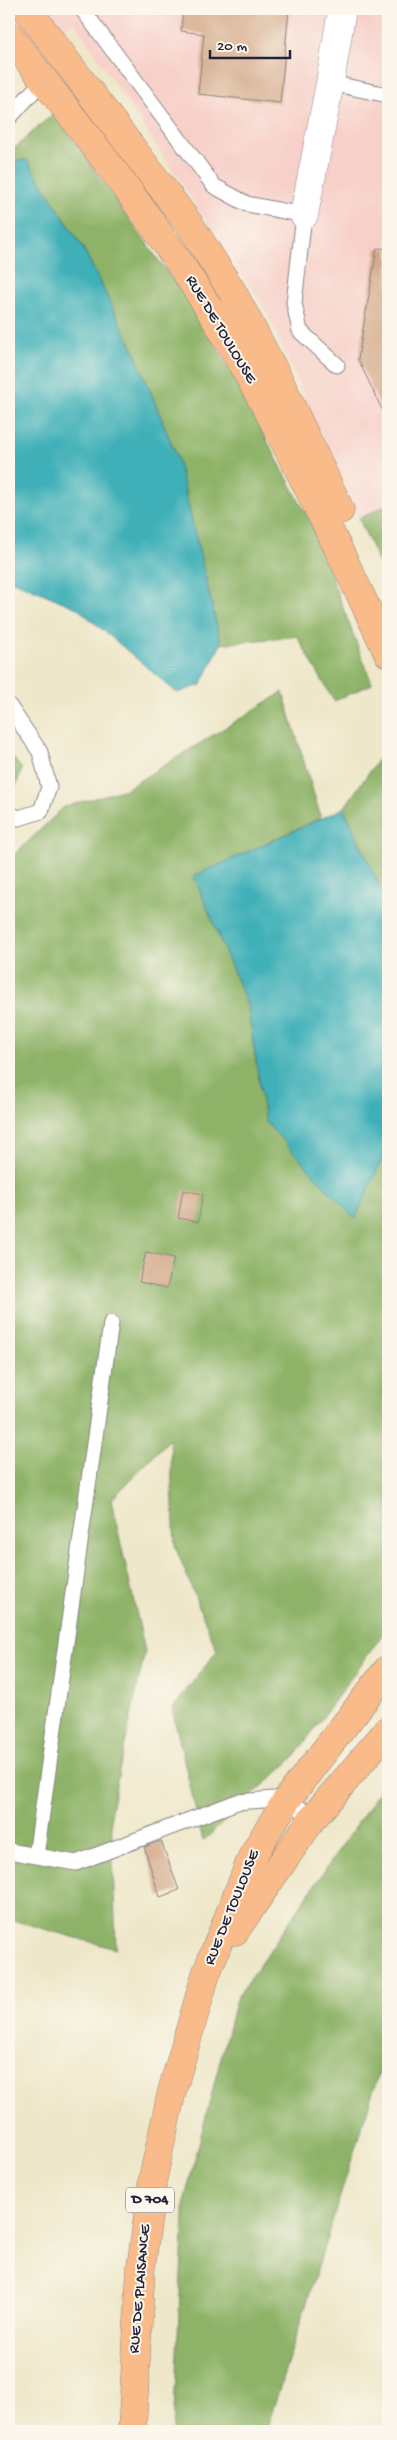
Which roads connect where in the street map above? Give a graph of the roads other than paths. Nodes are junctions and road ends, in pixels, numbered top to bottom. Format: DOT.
graph roads {
  1 [pos="27,9"];
  2 [pos="82,9"];
  3 [pos="342,9"];
  4 [pos="9,35"];
  5 [pos="67,60"];
  6 [pos="43,80"];
  7 [pos="330,83"];
  8 [pos="382,94"];
  9 [pos="9,118"];
  10 [pos="304,215"];
  11 [pos="337,365"];
  12 [pos="388,615"];
  13 [pos="388,652"];
  14 [pos="9,706"];
  15 [pos="9,814"];
  16 [pos="111,1323"];
  17 [pos="388,1669"];
  18 [pos="388,1730"];
  19 [pos="288,1798"];
  20 [pos="312,1819"];
  21 [pos="9,1851"];
  22 [pos="36,1856"];
  23 [pos="206,1974"];
  24 [pos="132,2431"];
  1 -- 5 [label="main road, RUE DE TOULOUSE"];
  2 -- 10 [label="lane"];
  3 -- 7 [label="street"];
  4 -- 6 [label="main road, RUE DE TOULOUSE"];
  5 -- 6 [label="lane"];
  5 -- 12 [label="main road, RUE DE TOULOUSE"];
  6 -- 9 [label="lane"];
  6 -- 13 [label="main road, RUE DE TOULOUSE"];
  7 -- 8 [label="lane"];
  7 -- 10 [label="street"];
  10 -- 11 [label="lane"];
  14 -- 15 [label="lane"];
  16 -- 22 [label="lane"];
  17 -- 19 [label="main road, RUE DE TOULOUSE"];
  18 -- 20 [label="main road, RUE DE TOULOUSE"];
  19 -- 20 [label="lane"];
  19 -- 22 [label="lane"];
  19 -- 23 [label="main road, RUE DE TOULOUSE"];
  20 -- 23 [label="main road, RUE DE TOULOUSE"];
  21 -- 22 [label="lane"];
  23 -- 24 [label="main road, RUE DE PLAISANCE / D 704"];
}
